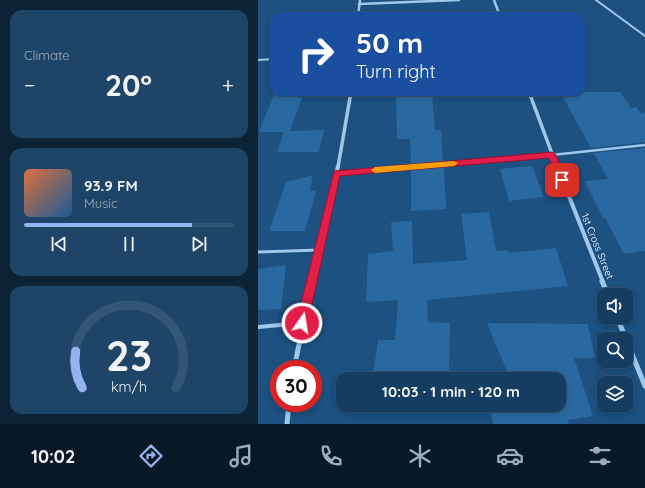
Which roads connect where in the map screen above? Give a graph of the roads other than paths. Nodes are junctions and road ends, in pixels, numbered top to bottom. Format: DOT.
graph roads {
  1 [pos="360,0"];
  2 [pos="459,0"];
  3 [pos="494,0"];
  4 [pos="596,0"];
  5 [pos="359,4"];
  6 [pos="358,12"];
  7 [pos="498,12"];
  8 [pos="645,36"];
  9 [pos="270,59"];
  10 [pos="258,60"];
  11 [pos="350,96"];
  12 [pos="530,96"];
  13 [pos="645,146"];
  14 [pos="552,155"];
  15 [pos="337,173"];
  16 [pos="319,250"];
  17 [pos="258,252"];
  18 [pos="605,288"];
  19 [pos="302,323"];
  20 [pos="620,324"];
  21 [pos="258,327"];
  22 [pos="296,360"];
  23 [pos="645,386"];
  24 [pos="288,412"];
  25 [pos="287,424"];
  1 -- 5 [label="street"];
  2 -- 5 [label="street"];
  3 -- 7 [label="street"];
  4 -- 8 [label="lane"];
  5 -- 6 [label="street"];
  9 -- 10 [label="lane"];
  11 -- 15 [label="street"];
  12 -- 14 [label="street, 1st Cross Street"];
  13 -- 14 [label="lane"];
  14 -- 15 [label="lane"];
  14 -- 18 [label="street, 1st Cross Street"];
  15 -- 16 [label="street"];
  16 -- 17 [label="lane"];
  16 -- 19 [label="street"];
  19 -- 21 [label="lane"];
  19 -- 22 [label="street"];
  20 -- 23 [label="street"];
  24 -- 25 [label="street"];
}
